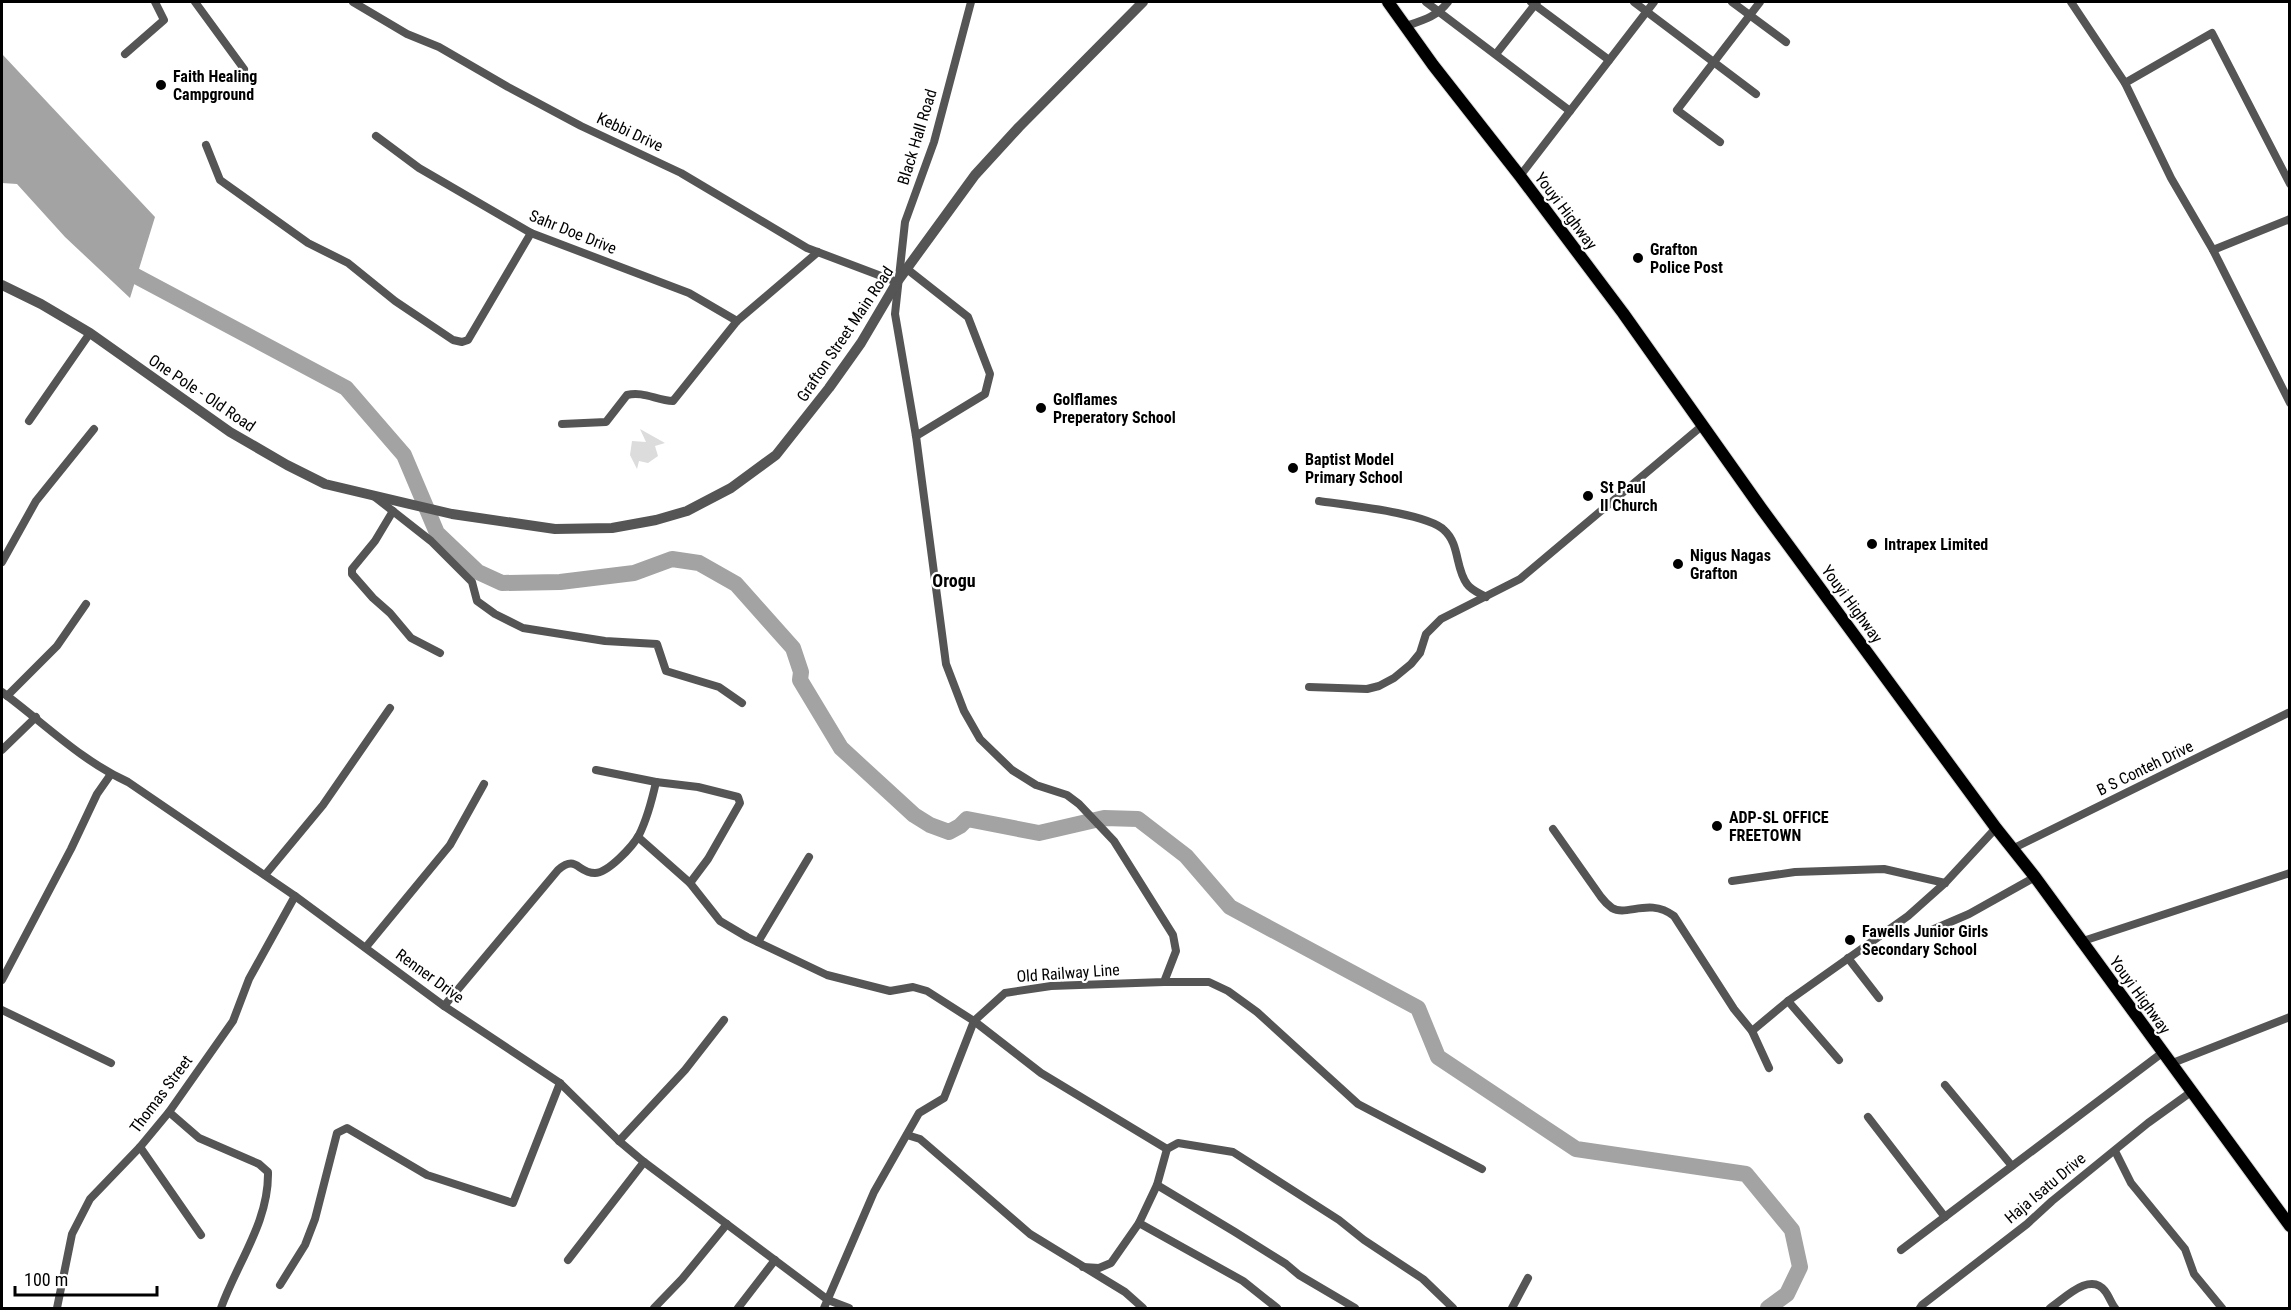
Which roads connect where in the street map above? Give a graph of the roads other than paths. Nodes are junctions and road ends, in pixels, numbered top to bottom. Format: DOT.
graph roads {
  1 [pos="155,2"];
  2 [pos="195,2"];
  3 [pos="353,2"];
  4 [pos="971,2"];
  5 [pos="1143,2"];
  6 [pos="1388,2"];
  7 [pos="1426,2"];
  8 [pos="1448,2"];
  9 [pos="1534,2"];
  10 [pos="1634,2"];
  11 [pos="1654,2"];
  12 [pos="1732,2"];
  13 [pos="1761,2"];
  14 [pos="2071,2"];
  15 [pos="1646,11"];
  16 [pos="1440,12"];
  17 [pos="1750,15"];
  18 [pos="1406,26"];
  19 [pos="1786,42"];
  20 [pos="125,54"];
  21 [pos="1496,54"];
  22 [pos="1609,60"];
  23 [pos="1714,62"];
  24 [pos="244,69"];
  25 [pos="2126,83"];
  26 [pos="1756,94"];
  27 [pos="1570,111"];
  28 [pos="376,136"];
  29 [pos="1720,142"];
  30 [pos="206,145"];
  31 [pos="1520,176"];
  32 [pos="2289,184"];
  33 [pos="2289,219"];
  34 [pos="531,233"];
  35 [pos="2213,250"];
  36 [pos="818,252"];
  37 [pos="907,269"];
  38 [pos="897,282"];
  39 [pos="2,285"];
  40 [pos="737,321"];
  41 [pos="90,333"];
  42 [pos="2289,403"];
  43 [pos="29,421"];
  44 [pos="562,424"];
  45 [pos="1703,425"];
  46 [pos="94,429"];
  47 [pos="916,436"];
  48 [pos="1319,501"];
  49 [pos="394,506"];
  50 [pos="2,562"];
  51 [pos="1486,597"];
  52 [pos="86,604"];
  53 [pos="440,652"];
  54 [pos="1308,687"];
  55 [pos="4,694"];
  56 [pos="742,703"];
  57 [pos="390,708"];
  58 [pos="2289,712"];
  59 [pos="36,717"];
  60 [pos="2,750"];
  61 [pos="596,770"];
  62 [pos="111,774"];
  63 [pos="656,782"];
  64 [pos="484,784"];
  65 [pos="1996,828"];
  66 [pos="1553,829"];
  67 [pos="638,837"];
  68 [pos="2012,849"];
  69 [pos="809,857"];
  70 [pos="2289,874"];
  71 [pos="265,875"];
  72 [pos="2035,877"];
  73 [pos="1732,881"];
  74 [pos="690,883"];
  75 [pos="1945,883"];
  76 [pos="295,896"];
  77 [pos="1927,932"];
  78 [pos="758,942"];
  79 [pos="2080,942"];
  80 [pos="366,947"];
  81 [pos="1848,958"];
  82 [pos="2,976"];
  83 [pos="1164,981"];
  84 [pos="1879,998"];
  85 [pos="1788,1001"];
  86 [pos="444,1006"];
  87 [pos="2,1010"];
  88 [pos="2289,1017"];
  89 [pos="724,1020"];
  90 [pos="974,1021"];
  91 [pos="1752,1031"];
  92 [pos="2162,1053"];
  93 [pos="1839,1060"];
  94 [pos="111,1064"];
  95 [pos="2170,1064"];
  96 [pos="1769,1068"];
  97 [pos="560,1083"];
  98 [pos="1945,1085"];
  99 [pos="2191,1092"];
  100 [pos="169,1112"];
  101 [pos="1868,1117"];
  102 [pos="907,1135"];
  103 [pos="619,1141"];
  104 [pos="140,1147"];
  105 [pos="1167,1149"];
  106 [pos="2115,1151"];
  107 [pos="644,1162"];
  108 [pos="2012,1166"];
  109 [pos="1482,1169"];
  110 [pos="1157,1185"];
  111 [pos="1945,1217"];
  112 [pos="1139,1223"];
  113 [pos="727,1224"];
  114 [pos="2289,1226"];
  115 [pos="201,1235"];
  116 [pos="1902,1250"];
  117 [pos="568,1260"];
  118 [pos="775,1260"];
  119 [pos="1083,1267"];
  120 [pos="1528,1278"];
  121 [pos="280,1285"];
  122 [pos="826,1304"];
  123 [pos="57,1308"];
  124 [pos="221,1308"];
  125 [pos="654,1308"];
  126 [pos="738,1308"];
  127 [pos="849,1308"];
  128 [pos="1143,1308"];
  129 [pos="1277,1308"];
  130 [pos="1355,1308"];
  131 [pos="1454,1308"];
  132 [pos="1512,1308"];
  133 [pos="1920,1308"];
  134 [pos="2050,1308"];
  135 [pos="2115,1308"];
  136 [pos="2222,1308"];
  1 -- 20 [label="street"];
  2 -- 24 [label="street"];
  3 -- 36 [label="street, Kebbi Drive"];
  4 -- 38 [label="street, Black Hall Road"];
  5 -- 37 [label="street, Grafton Street Main Road"];
  6 -- 18 [label="main road, Youyi Highway"];
  7 -- 16 [label="street"];
  8 -- 16 [label="street"];
  9 -- 21 [label="street"];
  9 -- 22 [label="street"];
  10 -- 15 [label="street"];
  11 -- 15 [label="street"];
  12 -- 17 [label="street"];
  13 -- 17 [label="street"];
  14 -- 25 [label="street"];
  15 -- 22 [label="street"];
  15 -- 23 [label="street"];
  16 -- 18 [label="street"];
  16 -- 21 [label="street"];
  17 -- 19 [label="street"];
  17 -- 23 [label="street"];
  18 -- 31 [label="main road, Youyi Highway"];
  21 -- 27 [label="street"];
  22 -- 27 [label="street"];
  23 -- 26 [label="street"];
  23 -- 29 [label="street"];
  25 -- 32 [label="street"];
  25 -- 35 [label="street"];
  27 -- 31 [label="street"];
  28 -- 34 [label="street, Sahr Doe Drive"];
  30 -- 34 [label="street"];
  31 -- 45 [label="main road, Youyi Highway"];
  33 -- 35 [label="street"];
  34 -- 40 [label="street, Sahr Doe Drive"];
  35 -- 42 [label="street"];
  36 -- 38 [label="street, Kebbi Drive"];
  36 -- 40 [label="street"];
  37 -- 38 [label="street, Grafton Street Main Road"];
  37 -- 47 [label="street"];
  38 -- 47 [label="street, Black Hall Road"];
  38 -- 49 [label="street, Grafton Street Main Road"];
  39 -- 41 [label="street, One Pole - Old Road"];
  40 -- 44 [label="street"];
  41 -- 43 [label="street"];
  41 -- 49 [label="street, One Pole - Old Road"];
  45 -- 51 [label="street"];
  45 -- 65 [label="main road, Youyi Highway"];
  46 -- 50 [label="street"];
  47 -- 83 [label="street, Black Hall Road"];
  48 -- 51 [label="street"];
  49 -- 53 [label="street"];
  49 -- 56 [label="street"];
  51 -- 54 [label="street"];
  52 -- 55 [label="street"];
  55 -- 59 [label="street, Renner Drive"];
  57 -- 71 [label="street"];
  58 -- 68 [label="street, B S Conteh Drive"];
  59 -- 60 [label="street"];
  59 -- 62 [label="street, Renner Drive"];
  61 -- 63 [label="street"];
  62 -- 71 [label="street, Renner Drive"];
  62 -- 82 [label="street"];
  63 -- 67 [label="street"];
  63 -- 74 [label="street"];
  64 -- 80 [label="street"];
  65 -- 68 [label="main road, Youyi Highway"];
  65 -- 75 [label="street"];
  66 -- 91 [label="street"];
  67 -- 74 [label="street"];
  67 -- 86 [label="street"];
  68 -- 72 [label="main road, Youyi Highway"];
  69 -- 78 [label="street"];
  70 -- 79 [label="street"];
  71 -- 76 [label="street, Renner Drive"];
  72 -- 77 [label="street"];
  72 -- 79 [label="main road, Youyi Highway"];
  73 -- 75 [label="street"];
  74 -- 78 [label="street"];
  75 -- 81 [label="street"];
  76 -- 80 [label="street, Renner Drive"];
  76 -- 100 [label="street, Thomas Street"];
  78 -- 90 [label="street"];
  79 -- 92 [label="main road, Youyi Highway"];
  80 -- 86 [label="street, Renner Drive"];
  81 -- 84 [label="street"];
  81 -- 85 [label="street"];
  83 -- 90 [label="street, Old Railway Line"];
  83 -- 109 [label="street, Old Railway Line"];
  85 -- 91 [label="street"];
  85 -- 93 [label="street"];
  86 -- 97 [label="street, Renner Drive"];
  87 -- 94 [label="street"];
  88 -- 95 [label="street"];
  89 -- 103 [label="street"];
  90 -- 102 [label="street, Old Railway Line"];
  90 -- 105 [label="street"];
  91 -- 96 [label="street"];
  92 -- 95 [label="main road, Youyi Highway"];
  92 -- 108 [label="street"];
  95 -- 99 [label="main road, Youyi Highway"];
  97 -- 103 [label="street, Renner Drive"];
  97 -- 121 [label="street"];
  98 -- 108 [label="street"];
  99 -- 106 [label="street, Haja Isatu Drive"];
  99 -- 114 [label="main road, Youyi Highway"];
  100 -- 104 [label="street, Thomas Street"];
  100 -- 124 [label="street"];
  101 -- 111 [label="street"];
  102 -- 119 [label="street"];
  102 -- 122 [label="street, Old Railway Line"];
  103 -- 107 [label="street, Renner Drive"];
  104 -- 115 [label="street"];
  104 -- 123 [label="street, Thomas Street"];
  105 -- 110 [label="street"];
  105 -- 131 [label="street"];
  106 -- 133 [label="street, Haja Isatu Drive"];
  106 -- 136 [label="street"];
  107 -- 113 [label="street, Renner Drive"];
  107 -- 117 [label="street"];
  108 -- 111 [label="street"];
  110 -- 112 [label="street"];
  110 -- 130 [label="street"];
  111 -- 116 [label="street"];
  112 -- 119 [label="street"];
  112 -- 129 [label="street"];
  113 -- 118 [label="street, Renner Drive"];
  113 -- 125 [label="street"];
  118 -- 122 [label="street, Renner Drive"];
  118 -- 126 [label="street"];
  119 -- 128 [label="street"];
  120 -- 132 [label="street"];
  122 -- 127 [label="street, Renner Drive"];
  134 -- 135 [label="street"];
}
